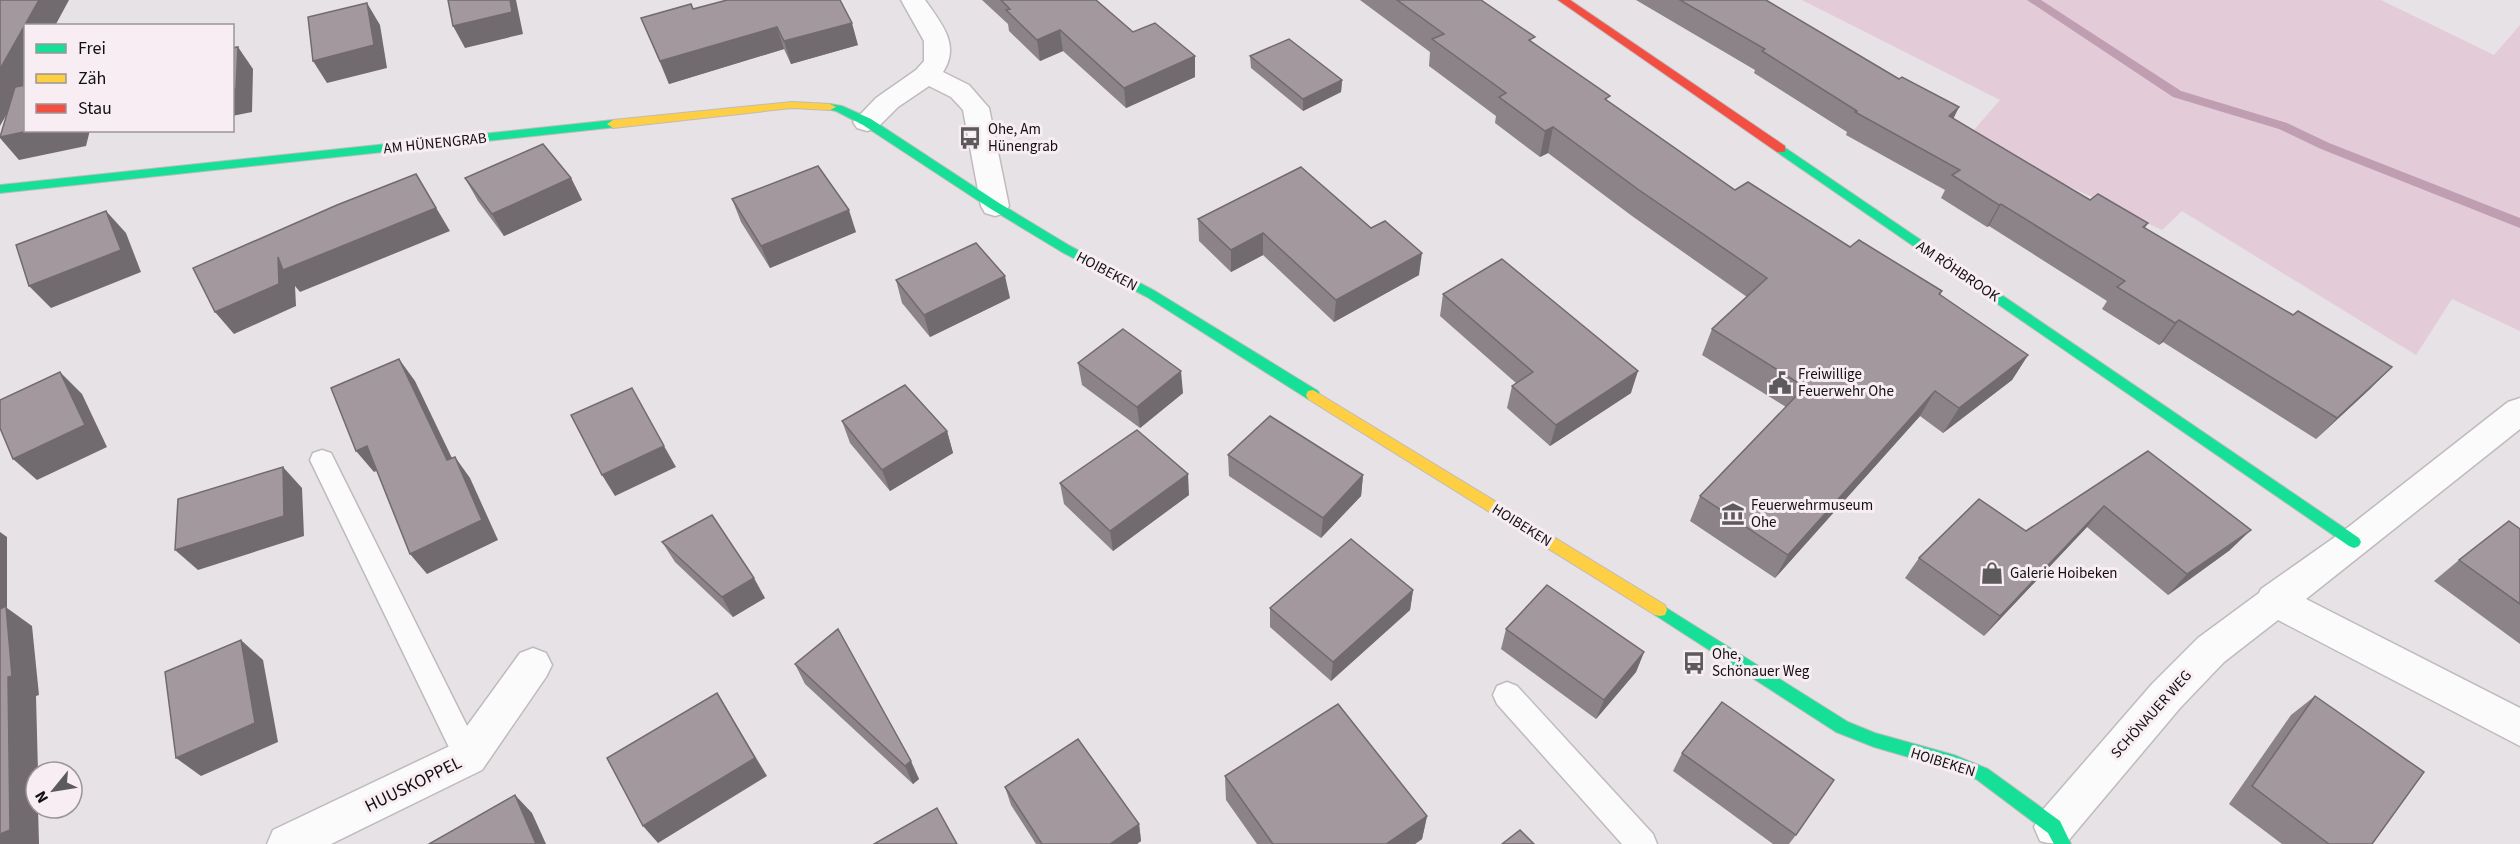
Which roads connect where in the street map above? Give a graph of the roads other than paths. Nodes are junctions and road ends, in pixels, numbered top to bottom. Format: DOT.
graph roads {
  1 [pos="913,0"];
  2 [pos="1563,0"];
  3 [pos="927,75"];
  4 [pos="867,122"];
  5 [pos="0,189"];
  6 [pos="995,206"];
  7 [pos="2520,411"];
  8 [pos="322,460"];
  9 [pos="2354,542"];
  10 [pos="2274,600"];
  11 [pos="533,665"];
  12 [pos="1507,695"];
  13 [pos="2520,728"];
  14 [pos="468,757"];
  15 [pos="2058,836"];
  16 [pos="288,844"];
  17 [pos="1642,844"];
  1 -- 3 [label="street"];
  2 -- 9 [label="street, AM RÖHBROOK"];
  3 -- 4 [label="street"];
  3 -- 6 [label="street"];
  4 -- 5 [label="street, AM HÜNENGRAB"];
  4 -- 6 [label="street, HOIBEKEN"];
  6 -- 15 [label="street, HOIBEKEN"];
  7 -- 9 [label="street, SCHÖNAUER WEG"];
  8 -- 14 [label="lane"];
  9 -- 10 [label="street, SCHÖNAUER WEG"];
  10 -- 13 [label="street"];
  10 -- 15 [label="street, SCHÖNAUER WEG"];
  11 -- 14 [label="street, HUUSKOPPEL"];
  12 -- 17 [label="lane"];
  14 -- 16 [label="street, HUUSKOPPEL"];
}
